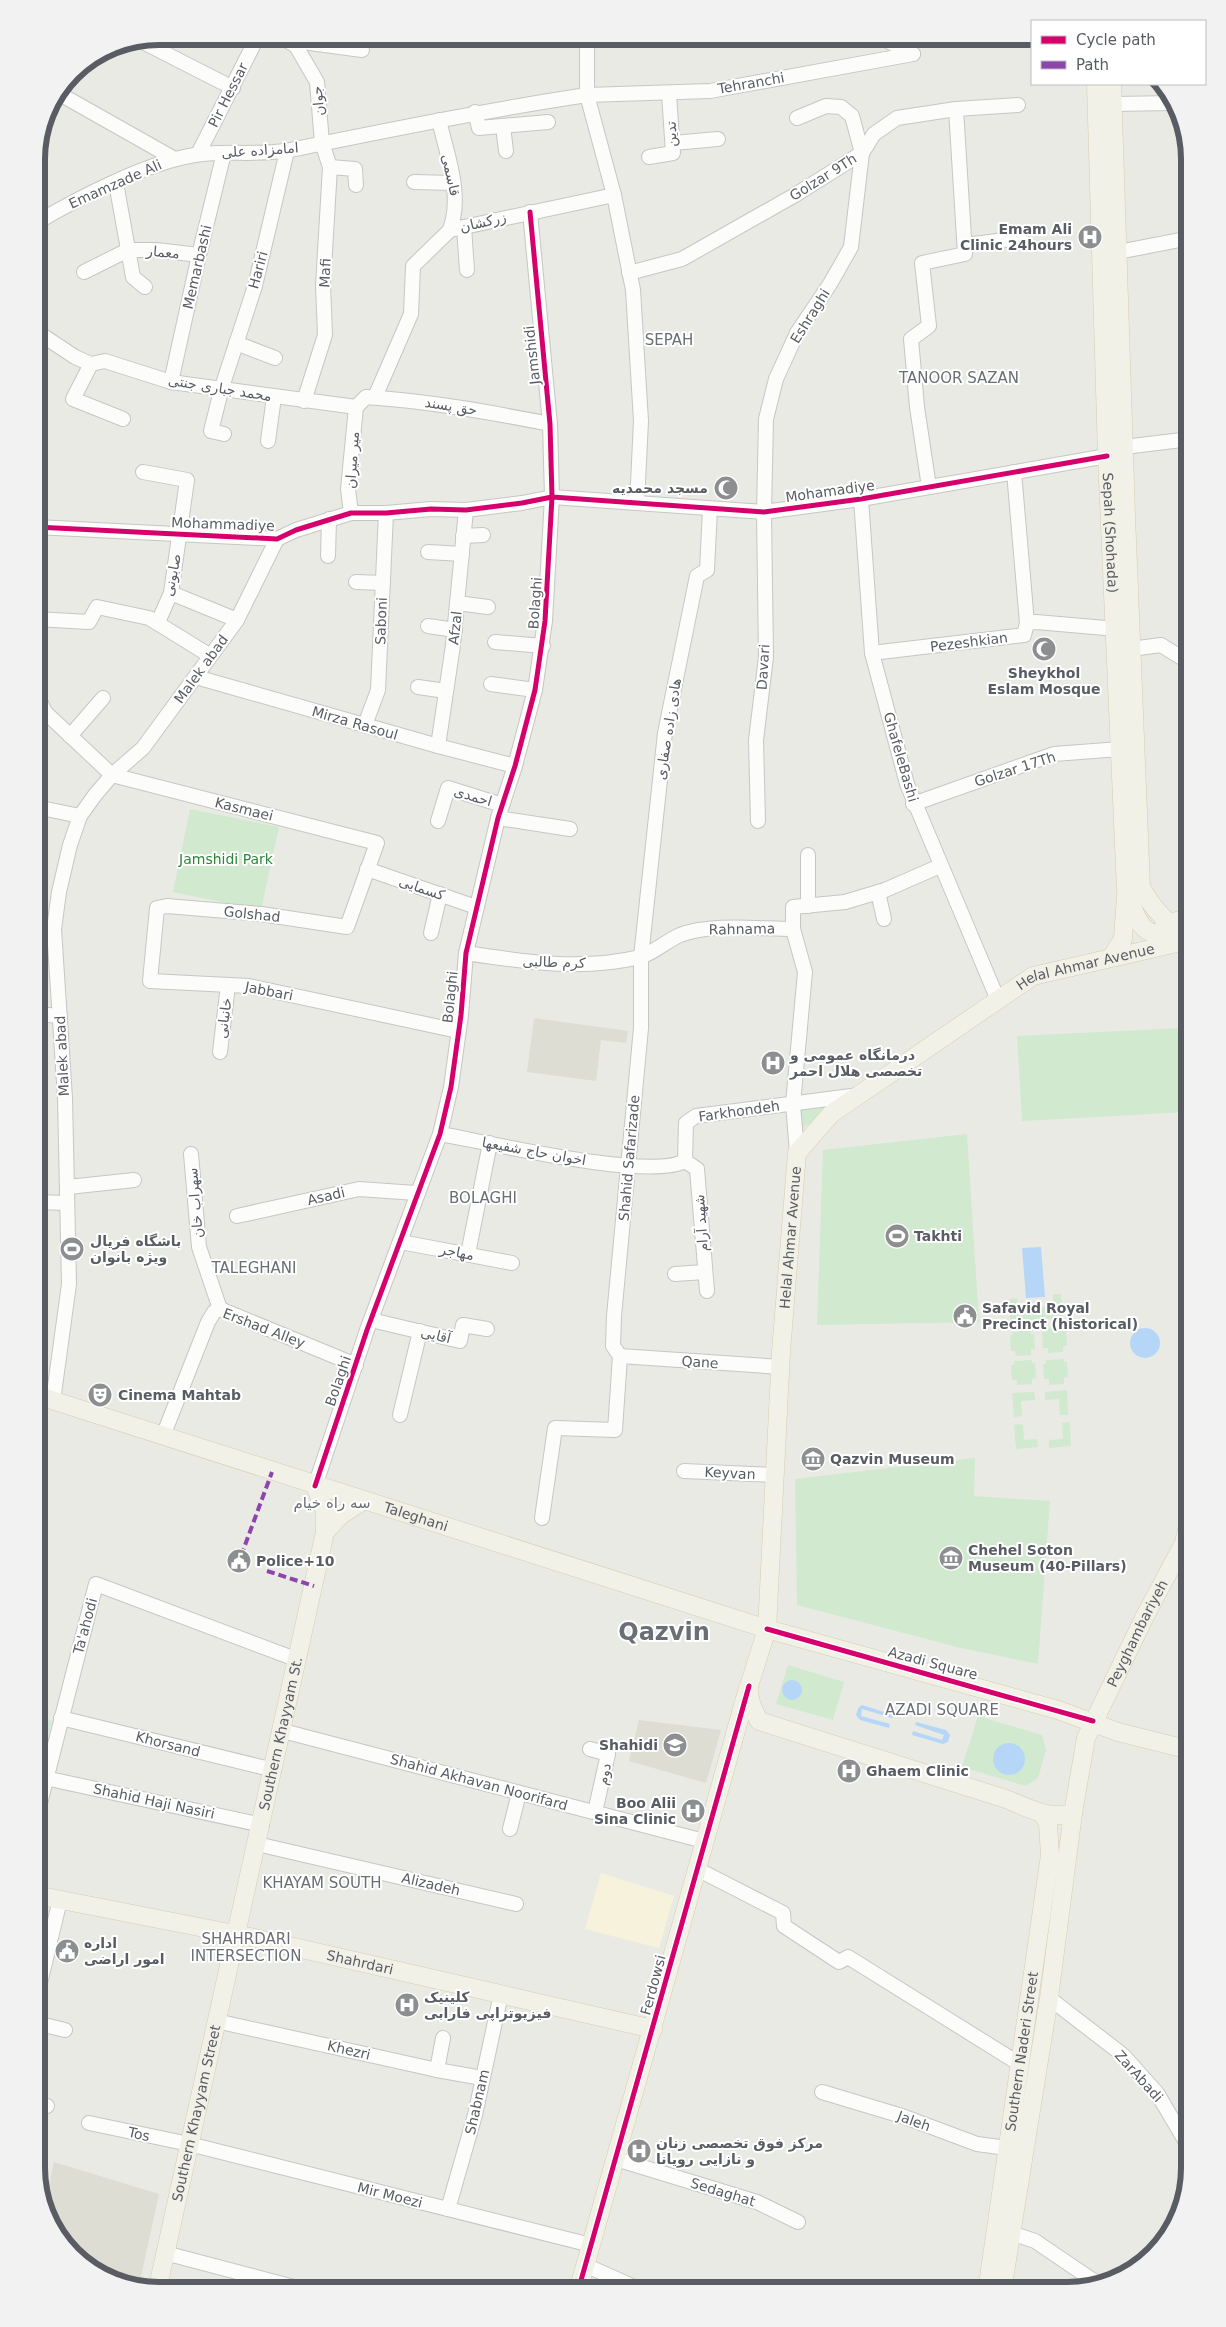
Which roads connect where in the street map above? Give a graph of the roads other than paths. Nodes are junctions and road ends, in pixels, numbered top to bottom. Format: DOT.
graph roads {
  1 [pos="254,45"];
  2 [pos="294,45"];
  3 [pos="324,45"];
  4 [pos="587,45"];
  5 [pos="896,45"];
  6 [pos="150,46"];
  7 [pos="362,50"];
  8 [pos="1096,85"];
  9 [pos="1112,85"];
  10 [pos="233,88"];
  11 [pos="668,94"];
  12 [pos="587,95"];
  13 [pos="63,96"];
  14 [pos="1167,103"];
  15 [pos="1113,104"];
  16 [pos="1018,106"];
  17 [pos="956,109"];
  18 [pos="475,112"];
  19 [pos="797,118"];
  20 [pos="439,120"];
  21 [pos="548,122"];
  22 [pos="502,126"];
  23 [pos="718,139"];
  24 [pos="322,143"];
  25 [pos="673,143"];
  26 [pos="287,151"];
  27 [pos="506,151"];
  28 [pos="224,153"];
  29 [pos="862,153"];
  30 [pos="198,154"];
  31 [pos="649,157"];
  32 [pos="172,158"];
  33 [pos="330,167"];
  34 [pos="414,182"];
  35 [pos="116,183"];
  36 [pos="453,183"];
  37 [pos="356,184"];
  38 [pos="614,195"];
  39 [pos="530,212"];
  40 [pos="45,218"];
  41 [pos="457,228"];
  42 [pos="1021,238"];
  43 [pos="1181,240"];
  44 [pos="965,244"];
  45 [pos="128,250"];
  46 [pos="1118,252"];
  47 [pos="199,256"];
  48 [pos="466,270"];
  49 [pos="84,272"];
  50 [pos="629,273"];
  51 [pos="145,287"];
  52 [pos="45,337"];
  53 [pos="236,343"];
  54 [pos="275,358"];
  55 [pos="91,364"];
  56 [pos="172,382"];
  57 [pos="222,387"];
  58 [pos="274,397"];
  59 [pos="375,397"];
  60 [pos="304,401"];
  61 [pos="356,407"];
  62 [pos="123,419"];
  63 [pos="550,424"];
  64 [pos="224,434"];
  65 [pos="1181,440"];
  66 [pos="268,441"];
  67 [pos="1124,447"];
  68 [pos="1108,456"];
  69 [pos="144,472"];
  70 [pos="1014,472"];
  71 [pos="929,487"];
  72 [pos="552,497"];
  73 [pos="861,499"];
  74 [pos="637,503"];
  75 [pos="710,509"];
  76 [pos="466,510"];
  77 [pos="764,512"];
  78 [pos="351,513"];
  79 [pos="386,513"];
  80 [pos="330,519"];
  81 [pos="45,527"];
  82 [pos="180,534"];
  83 [pos="482,535"];
  84 [pos="464,536"];
  85 [pos="277,539"];
  86 [pos="428,552"];
  87 [pos="462,554"];
  88 [pos="328,556"];
  89 [pos="356,582"];
  90 [pos="383,584"];
  91 [pos="171,593"];
  92 [pos="457,603"];
  93 [pos="488,607"];
  94 [pos="45,619"];
  95 [pos="237,620"];
  96 [pos="158,622"];
  97 [pos="1028,623"];
  98 [pos="428,626"];
  99 [pos="1116,629"];
  100 [pos="455,630"];
  101 [pos="495,642"];
  102 [pos="543,646"];
  103 [pos="1131,648"];
  104 [pos="872,653"];
  105 [pos="209,655"];
  106 [pos="1181,657"];
  107 [pos="196,677"];
  108 [pos="491,684"];
  109 [pos="418,687"];
  110 [pos="535,690"];
  111 [pos="446,692"];
  112 [pos="103,698"];
  113 [pos="45,718"];
  114 [pos="365,725"];
  115 [pos="70,736"];
  116 [pos="438,746"];
  117 [pos="1120,749"];
  118 [pos="516,766"];
  119 [pos="112,775"];
  120 [pos="913,804"];
  121 [pos="45,809"];
  122 [pos="500,811"];
  123 [pos="80,816"];
  124 [pos="438,821"];
  125 [pos="758,821"];
  126 [pos="570,829"];
  127 [pos="808,855"];
  128 [pos="940,866"];
  129 [pos="367,869"];
  130 [pos="1126,890"];
  131 [pos="878,892"];
  132 [pos="440,894"];
  133 [pos="808,906"];
  134 [pos="476,907"];
  135 [pos="157,908"];
  136 [pos="884,919"];
  137 [pos="1181,920"];
  138 [pos="1168,923"];
  139 [pos="793,929"];
  140 [pos="1181,932"];
  141 [pos="431,933"];
  142 [pos="1181,940"];
  143 [pos="1151,942"];
  144 [pos="466,954"];
  145 [pos="1112,956"];
  146 [pos="641,957"];
  147 [pos="228,985"];
  148 [pos="998,1000"];
  149 [pos="45,1015"];
  150 [pos="60,1016"];
  151 [pos="458,1031"];
  152 [pos="220,1052"];
  153 [pos="860,1094"];
  154 [pos="794,1104"];
  155 [pos="440,1134"];
  156 [pos="490,1143"];
  157 [pos="797,1153"];
  158 [pos="190,1154"];
  159 [pos="685,1161"];
  160 [pos="628,1167"];
  161 [pos="134,1180"];
  162 [pos="68,1187"];
  163 [pos="416,1193"];
  164 [pos="45,1202"];
  165 [pos="67,1203"];
  166 [pos="237,1216"];
  167 [pos="401,1242"];
  168 [pos="468,1254"];
  169 [pos="512,1263"];
  170 [pos="705,1272"];
  171 [pos="675,1274"];
  172 [pos="707,1291"];
  173 [pos="220,1309"];
  174 [pos="371,1320"];
  175 [pos="487,1329"];
  176 [pos="420,1331"];
  177 [pos="620,1356"];
  178 [pos="356,1365"];
  179 [pos="781,1368"];
  180 [pos="45,1398"];
  181 [pos="400,1415"];
  182 [pos="163,1436"];
  183 [pos="684,1471"];
  184 [pos="775,1475"];
  185 [pos="315,1486"];
  186 [pos="363,1500"];
  187 [pos="542,1518"];
  188 [pos="325,1532"];
  189 [pos="1181,1549"];
  190 [pos="767,1629"];
  191 [pos="298,1660"];
  192 [pos="749,1686"];
  193 [pos="61,1718"];
  194 [pos="1093,1721"];
  195 [pos="283,1731"];
  196 [pos="1181,1737"];
  197 [pos="1181,1748"];
  198 [pos="590,1749"];
  199 [pos="274,1770"];
  200 [pos="45,1778"];
  201 [pos="519,1793"];
  202 [pos="596,1812"];
  203 [pos="1046,1820"];
  204 [pos="1072,1820"];
  205 [pos="262,1825"];
  206 [pos="510,1829"];
  207 [pos="704,1841"];
  208 [pos="257,1844"];
  209 [pos="697,1869"];
  210 [pos="45,1897"];
  211 [pos="60,1900"];
  212 [pos="516,1904"];
  213 [pos="235,1935"];
  214 [pos="45,1956"];
  215 [pos="501,1994"];
  216 [pos="1049,1998"];
  217 [pos="216,2020"];
  218 [pos="45,2025"];
  219 [pos="652,2028"];
  220 [pos="66,2030"];
  221 [pos="443,2038"];
  222 [pos="1018,2063"];
  223 [pos="437,2070"];
  224 [pos="482,2078"];
  225 [pos="822,2092"];
  226 [pos="89,2123"];
  227 [pos="1181,2131"];
  228 [pos="189,2144"];
  229 [pos="1007,2148"];
  230 [pos="616,2159"];
  231 [pos="448,2209"];
  232 [pos="798,2222"];
  233 [pos="1011,2234"];
  234 [pos="591,2245"];
  235 [pos="165,2252"];
  236 [pos="585,2265"];
  237 [pos="1092,2279"];
  238 [pos="158,2282"];
  239 [pos="279,2282"];
  240 [pos="580,2282"];
  241 [pos="623,2282"];
  242 [pos="987,2282"];
  243 [pos="1003,2282"];
  1 -- 10 [label="street, Pir Hessar"];
  2 -- 24 [label="street, جوان"];
  3 -- 7 [label="street"];
  4 -- 12 [label="street"];
  5 -- 11 [label="street, Tehranchi"];
  6 -- 10 [label="street"];
  8 -- 68 [label="main road, Sepah (Shohada)"];
  9 -- 15 [label="main road, Sepah (Shohada)"];
  10 -- 30 [label="street, Pir Hessar"];
  11 -- 12 [label="street, Tehranchi"];
  11 -- 25 [label="street, تدین"];
  12 -- 18 [label="street, Tehranchi"];
  12 -- 38 [label="street"];
  13 -- 32 [label="street"];
  14 -- 15 [label="street"];
  15 -- 46 [label="main road, Sepah (Shohada)"];
  16 -- 17 [label="street, Golzar 9Th"];
  17 -- 29 [label="street, Golzar 9Th"];
  17 -- 44 [label="street"];
  18 -- 20 [label="street, Tehranchi"];
  18 -- 22 [label="street"];
  19 -- 29 [label="street"];
  20 -- 24 [label="street, Tehranchi"];
  20 -- 36 [label="street, قاسمی"];
  21 -- 22 [label="street"];
  22 -- 27 [label="street"];
  23 -- 25 [label="street"];
  24 -- 26 [label="street, امامزاده علی"];
  24 -- 33 [label="street, Mafi"];
  25 -- 31 [label="street, تدین"];
  26 -- 28 [label="street, امامزاده علی"];
  26 -- 53 [label="street, Hariri"];
  28 -- 30 [label="street, امامزاده علی"];
  28 -- 47 [label="street, Memarbashi"];
  29 -- 50 [label="street, Golzar 9Th"];
  29 -- 77 [label="street, Eshraghi"];
  30 -- 32 [label="street, Emamzade Ali"];
  32 -- 35 [label="street, Emamzade Ali"];
  33 -- 37 [label="street"];
  33 -- 60 [label="street, Mafi"];
  34 -- 36 [label="street"];
  35 -- 40 [label="street, Emamzade Ali"];
  35 -- 45 [label="street, معمار"];
  36 -- 41 [label="street, قاسمی"];
  38 -- 39 [label="street, زرکشان"];
  38 -- 50 [label="street"];
  39 -- 41 [label="street, زرکشان"];
  39 -- 63 [label="street, Jamshidi"];
  41 -- 48 [label="street, قاسمی"];
  41 -- 59 [label="street, زرکشان"];
  42 -- 44 [label="street"];
  43 -- 46 [label="street"];
  44 -- 71 [label="street"];
  45 -- 47 [label="street, معمار"];
  45 -- 49 [label="street, معمار"];
  45 -- 51 [label="street, معمار"];
  46 -- 67 [label="main road, Sepah (Shohada)"];
  47 -- 56 [label="street, Memarbashi"];
  50 -- 74 [label="street"];
  52 -- 55 [label="street, محمد جباری جنتی"];
  53 -- 54 [label="street"];
  53 -- 57 [label="street, Hariri"];
  55 -- 56 [label="street, محمد جباری جنتی"];
  55 -- 62 [label="street"];
  56 -- 57 [label="street, محمد جباری جنتی"];
  57 -- 58 [label="street, محمد جباری جنتی"];
  57 -- 64 [label="street, Hariri"];
  58 -- 60 [label="street, محمد جباری جنتی"];
  58 -- 66 [label="street"];
  59 -- 61 [label="street"];
  59 -- 63 [label="street, حق پسند"];
  60 -- 61 [label="street, محمد جباری جنتی"];
  61 -- 78 [label="street, میر میران"];
  63 -- 72 [label="street, Jamshidi"];
  65 -- 67 [label="street"];
  67 -- 103 [label="main road, Sepah (Shohada)"];
  68 -- 70 [label="street, Mohamadiye"];
  68 -- 99 [label="main road, Sepah (Shohada)"];
  69 -- 82 [label="street, صابونی"];
  70 -- 71 [label="street, Mohamadiye"];
  70 -- 97 [label="street"];
  71 -- 73 [label="street, Mohamadiye"];
  72 -- 74 [label="street, Mohamadiye"];
  72 -- 76 [label="street, Mohammadiye"];
  72 -- 102 [label="street, Bolaghi"];
  73 -- 77 [label="street, Mohamadiye"];
  73 -- 104 [label="street, GhafeleBashi"];
  74 -- 75 [label="street, Mohamadiye"];
  75 -- 77 [label="street, Mohamadiye"];
  75 -- 146 [label="street, هادی زاده صفاری"];
  76 -- 79 [label="street, Mohammadiye"];
  76 -- 84 [label="street, Afzal"];
  77 -- 125 [label="street, Davari"];
  78 -- 79 [label="street, Mohammadiye"];
  78 -- 80 [label="street, Mohammadiye"];
  79 -- 90 [label="street, Saboni"];
  80 -- 85 [label="street, Mohammadiye"];
  80 -- 88 [label="street"];
  81 -- 82 [label="street, Mohammadiye"];
  82 -- 85 [label="street, Mohammadiye"];
  82 -- 91 [label="street, صابونی"];
  83 -- 84 [label="street"];
  84 -- 87 [label="street, Afzal"];
  85 -- 95 [label="street, Malek abad"];
  86 -- 87 [label="street"];
  87 -- 92 [label="street, Afzal"];
  89 -- 90 [label="street"];
  90 -- 114 [label="street, Saboni"];
  91 -- 95 [label="street"];
  91 -- 96 [label="street, صابونی"];
  92 -- 93 [label="street"];
  92 -- 100 [label="street, Afzal"];
  94 -- 96 [label="street"];
  95 -- 105 [label="street, Malek abad"];
  96 -- 105 [label="street"];
  97 -- 99 [label="street"];
  97 -- 104 [label="street, Pezeshkian"];
  98 -- 100 [label="street"];
  99 -- 117 [label="main road, Sepah (Shohada)"];
  100 -- 111 [label="street, Afzal"];
  101 -- 102 [label="street"];
  102 -- 110 [label="street, Bolaghi"];
  103 -- 106 [label="street"];
  103 -- 138 [label="main road, Sepah (Shohada)"];
  104 -- 120 [label="street, GhafeleBashi"];
  105 -- 107 [label="street, Malek abad"];
  107 -- 114 [label="street, Mirza Rasoul"];
  107 -- 119 [label="street, Malek abad"];
  108 -- 110 [label="street"];
  109 -- 111 [label="street"];
  110 -- 118 [label="street, Bolaghi"];
  111 -- 116 [label="street, Afzal"];
  112 -- 115 [label="street"];
  113 -- 115 [label="street"];
  114 -- 116 [label="street, Mirza Rasoul"];
  115 -- 119 [label="street"];
  116 -- 118 [label="street, Mirza Rasoul"];
  117 -- 120 [label="street, Golzar 17Th"];
  117 -- 130 [label="main road, Sepah (Shohada)"];
  118 -- 122 [label="street, Bolaghi"];
  119 -- 123 [label="street, Malek abad"];
  119 -- 129 [label="street, Kasmaei"];
  120 -- 128 [label="street, GhafeleBashi"];
  121 -- 123 [label="street"];
  122 -- 124 [label="street, احمدی"];
  122 -- 126 [label="street"];
  122 -- 134 [label="street, Bolaghi"];
  123 -- 150 [label="street, Malek abad"];
  127 -- 133 [label="street"];
  128 -- 131 [label="street"];
  128 -- 148 [label="street, GhafeleBashi"];
  129 -- 132 [label="street, کسمایی"];
  129 -- 135 [label="street, Golshad"];
  130 -- 143 [label="main road, Sepah (Shohada)"];
  130 -- 145 [label="main road"];
  131 -- 133 [label="street"];
  131 -- 136 [label="street"];
  132 -- 134 [label="street, کسمایی"];
  132 -- 141 [label="street"];
  133 -- 139 [label="street, Rahnama"];
  134 -- 144 [label="street, Bolaghi"];
  135 -- 147 [label="street, Jabbari"];
  137 -- 138 [label="main road"];
  138 -- 140 [label="main road, Sepah (Shohada)"];
  138 -- 143 [label="main road"];
  139 -- 146 [label="street, Rahnama"];
  139 -- 154 [label="street"];
  142 -- 143 [label="main road, Sepah (Shohada)"];
  143 -- 145 [label="main road, Helal Ahmar Avenue"];
  144 -- 146 [label="street, کرم طالبی"];
  144 -- 151 [label="street, Bolaghi"];
  145 -- 148 [label="main road, Helal Ahmar Avenue"];
  146 -- 160 [label="street, Shahid Safarizade"];
  147 -- 151 [label="street, Jabbari"];
  147 -- 152 [label="street, خانبانی"];
  148 -- 153 [label="main road, Helal Ahmar Avenue"];
  149 -- 150 [label="street"];
  150 -- 162 [label="street, Malek abad"];
  151 -- 155 [label="street, Bolaghi"];
  153 -- 154 [label="street, Farkhondeh"];
  153 -- 157 [label="main road, Helal Ahmar Avenue"];
  154 -- 157 [label="street"];
  154 -- 159 [label="street, Farkhondeh"];
  155 -- 156 [label="street, اخوان حاج شفیعها"];
  155 -- 163 [label="street, Bolaghi"];
  156 -- 160 [label="street, اخوان حاج شفیعها"];
  156 -- 168 [label="street"];
  157 -- 179 [label="main road, Helal Ahmar Avenue"];
  158 -- 173 [label="street, سهراب خان"];
  159 -- 160 [label="street"];
  159 -- 170 [label="street, شهید آرام"];
  160 -- 177 [label="street, Shahid Safarizade"];
  161 -- 162 [label="street"];
  162 -- 165 [label="street, Malek abad"];
  163 -- 166 [label="street, Asadi"];
  163 -- 167 [label="street, Bolaghi"];
  164 -- 165 [label="street"];
  165 -- 180 [label="street, Malek abad"];
  167 -- 168 [label="street, مهاجر"];
  167 -- 174 [label="street, Bolaghi"];
  168 -- 169 [label="street, مهاجر"];
  170 -- 171 [label="street"];
  170 -- 172 [label="street, شهید آرام"];
  173 -- 178 [label="street, Ershad Alley"];
  173 -- 182 [label="street, Ershad Alley"];
  174 -- 176 [label="street, آقایی"];
  174 -- 178 [label="street, Bolaghi"];
  175 -- 176 [label="street, آقایی"];
  176 -- 181 [label="street"];
  177 -- 179 [label="street, Qane"];
  177 -- 187 [label="street, Shahid Safarizade"];
  178 -- 185 [label="street, Bolaghi"];
  179 -- 184 [label="main road, Helal Ahmar Avenue"];
  180 -- 182 [label="main road, Taleghani"];
  182 -- 185 [label="main road, Taleghani"];
  183 -- 184 [label="street, Keyvan"];
  184 -- 190 [label="main road, Helal Ahmar Avenue"];
  185 -- 186 [label="main road, Taleghani"];
  185 -- 188 [label="main road, Southern Khayyam St."];
  186 -- 188 [label="main road"];
  186 -- 190 [label="main road, Taleghani"];
  188 -- 191 [label="main road, Southern Khayyam St."];
  189 -- 194 [label="main road, Peyghambariyeh"];
  190 -- 192 [label="main road"];
  190 -- 194 [label="main road, Azadi Square"];
  191 -- 193 [label="street, Ta'ahodi"];
  191 -- 195 [label="main road, Southern Khayyam St."];
  192 -- 203 [label="main road"];
  192 -- 207 [label="main road, Ferdowsi"];
  193 -- 199 [label="street, Khorsand"];
  193 -- 200 [label="street, Ta'ahodi"];
  194 -- 196 [label="main road"];
  194 -- 197 [label="main road"];
  194 -- 204 [label="main road"];
  195 -- 199 [label="main road, Southern Khayyam St."];
  195 -- 201 [label="street, Shahid Akhavan Noorifard"];
  198 -- 202 [label="street, دوم"];
  199 -- 205 [label="main road, Southern Khayyam St."];
  200 -- 205 [label="street, Shahid Haji Nasiri"];
  201 -- 202 [label="street, Shahid Akhavan Noorifard"];
  201 -- 206 [label="street"];
  202 -- 207 [label="street, Shahid Akhavan Noorifard"];
  203 -- 204 [label="main road"];
  203 -- 222 [label="main road, Southern Naderi Street"];
  204 -- 216 [label="main road, Southern Naderi Street"];
  205 -- 208 [label="main road, Southern Khayyam St."];
  207 -- 209 [label="main road, Ferdowsi"];
  208 -- 212 [label="street, Alizadeh"];
  208 -- 213 [label="main road, Southern Khayyam St."];
  209 -- 219 [label="main road, Ferdowsi"];
  209 -- 222 [label="street"];
  210 -- 211 [label="main road, Shahrdari"];
  211 -- 213 [label="main road, Shahrdari"];
  211 -- 214 [label="street"];
  213 -- 215 [label="main road, Shahrdari"];
  213 -- 217 [label="main road, Southern Khayyam Street"];
  215 -- 219 [label="main road, Shahrdari"];
  215 -- 224 [label="street, Shabnam"];
  216 -- 227 [label="street, ZarAbadi"];
  216 -- 233 [label="main road, Southern Naderi Street"];
  217 -- 223 [label="street, Khezri"];
  217 -- 228 [label="main road, Southern Khayyam Street"];
  218 -- 220 [label="street"];
  219 -- 230 [label="main road, Ferdowsi"];
  221 -- 223 [label="street"];
  222 -- 229 [label="main road, Southern Naderi Street"];
  223 -- 224 [label="street, Khezri"];
  224 -- 231 [label="street, Shabnam"];
  225 -- 229 [label="street, Jaleh"];
  226 -- 228 [label="street, Tos"];
  228 -- 231 [label="street, Mir Moezi"];
  228 -- 235 [label="main road, Southern Khayyam Street"];
  229 -- 242 [label="main road, Southern Naderi Street"];
  230 -- 232 [label="street, Sedaghat"];
  230 -- 234 [label="main road, Ferdowsi"];
  231 -- 234 [label="street, Mir Moezi"];
  233 -- 237 [label="street"];
  233 -- 243 [label="main road, Southern Naderi Street"];
  234 -- 236 [label="main road, Ferdowsi"];
  235 -- 238 [label="main road, Southern Khayyam Street"];
  235 -- 239 [label="street"];
  236 -- 240 [label="main road, Ferdowsi"];
  236 -- 241 [label="street"];
}
